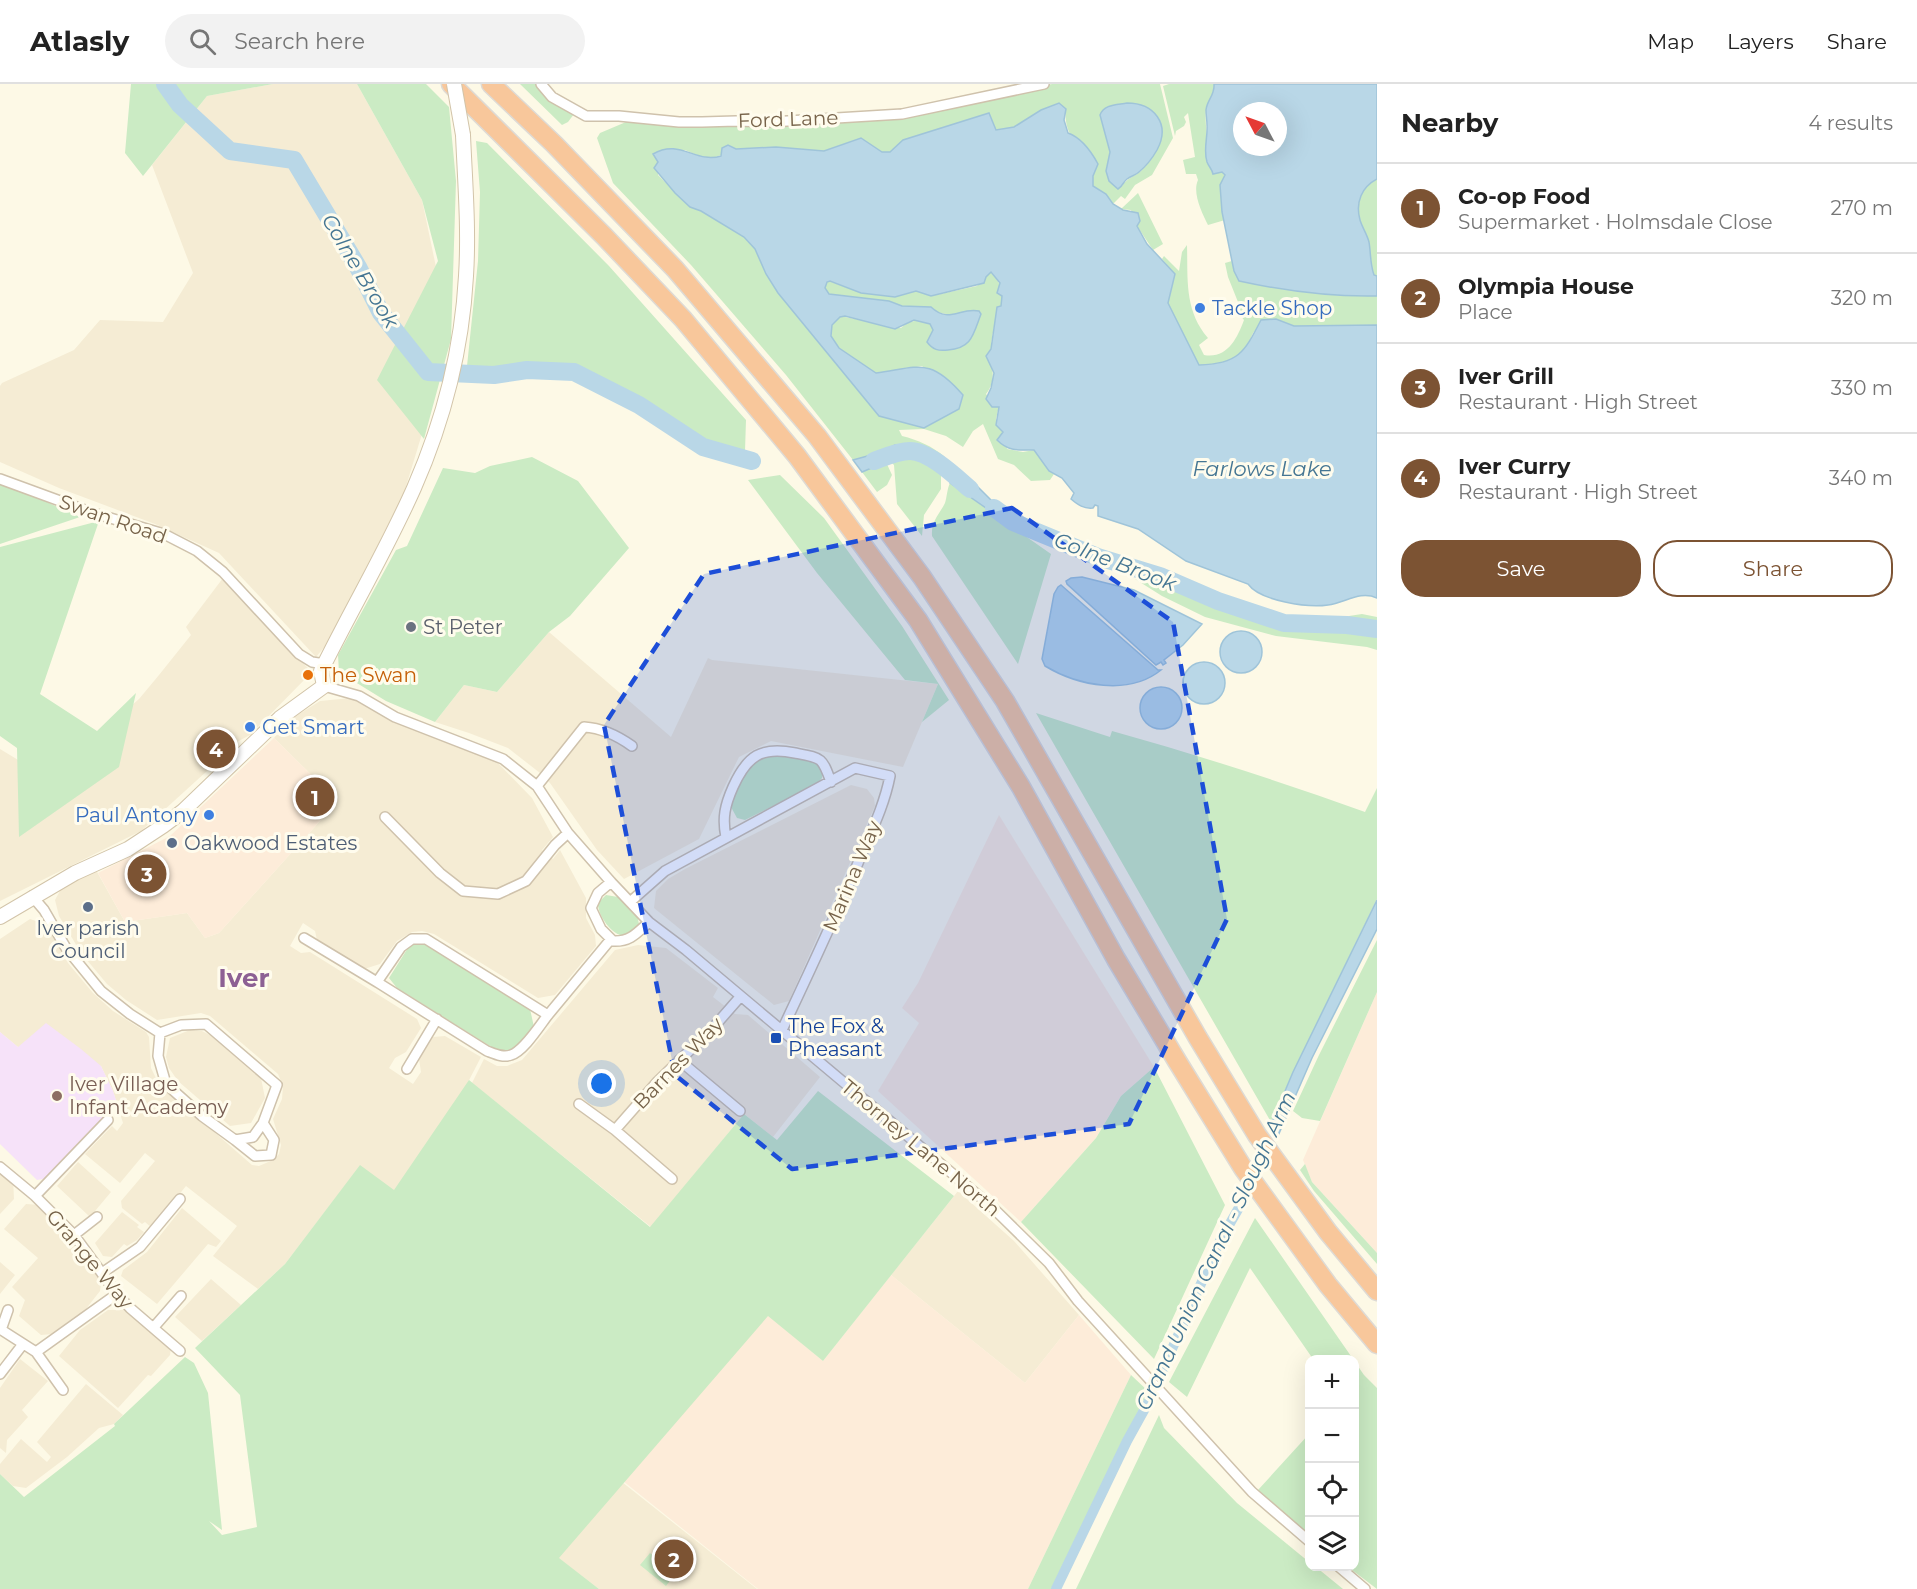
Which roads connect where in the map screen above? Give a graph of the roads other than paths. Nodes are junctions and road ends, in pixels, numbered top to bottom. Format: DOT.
graph roads {
  1 [pos="453,84"];
  2 [pos="491,84"];
  3 [pos="541,84"];
  4 [pos="1044,84"];
  5 [pos="0,479"];
  6 [pos="325,664"];
  7 [pos="324,686"];
  8 [pos="632,746"];
  9 [pos="831,783"];
  10 [pos="537,786"];
  11 [pos="385,817"];
  12 [pos="568,833"];
  13 [pos="726,837"];
  14 [pos="611,882"];
  15 [pos="32,896"];
  16 [pos="630,902"];
  17 [pos="0,917"];
  18 [pos="649,922"];
  19 [pos="304,938"];
  20 [pos="611,939"];
  21 [pos="377,982"];
  22 [pos="740,997"];
  23 [pos="548,1015"];
  24 [pos="437,1020"];
  25 [pos="782,1030"];
  26 [pos="160,1033"];
  27 [pos="679,1060"];
  28 [pos="407,1069"];
  29 [pos="579,1104"];
  30 [pos="740,1111"];
  31 [pos="108,1120"];
  32 [pos="263,1123"];
  33 [pos="615,1130"];
  34 [pos="235,1140"];
  35 [pos="0,1167"];
  36 [pos="672,1179"];
  37 [pos="35,1196"];
  38 [pos="180,1199"];
  39 [pos="97,1218"];
  40 [pos="74,1234"];
  41 [pos="102,1273"];
  42 [pos="1377,1291"];
  43 [pos="117,1294"];
  44 [pos="181,1296"];
  45 [pos="8,1310"];
  46 [pos="154,1328"];
  47 [pos="0,1330"];
  48 [pos="23,1344"];
  49 [pos="1377,1344"];
  50 [pos="180,1351"];
  51 [pos="36,1352"];
  52 [pos="0,1374"];
  53 [pos="63,1390"];
  54 [pos="1305,1538"];
  55 [pos="1344,1571"];
  56 [pos="1365,1589"];
  1 -- 6 [label="main road, bridge"];
  1 -- 49 [label="highway"];
  2 -- 42 [label="highway"];
  3 -- 4 [label="street, Ford Lane"];
  5 -- 6 [label="street, Swan Road"];
  6 -- 7 [label="main road"];
  7 -- 10 [label="street, Thorney Lane North"];
  7 -- 15 [label="main road"];
  8 -- 10 [label="street"];
  9 -- 13 [label="street"];
  9 -- 13 [label="street"];
  9 -- 25 [label="street, Marina Way"];
  10 -- 12 [label="street, Thorney Lane North"];
  11 -- 12 [label="street"];
  12 -- 14 [label="street, Thorney Lane North"];
  13 -- 16 [label="street"];
  14 -- 16 [label="street, Thorney Lane North"];
  14 -- 20 [label="street"];
  15 -- 17 [label="main road"];
  15 -- 26 [label="street"];
  16 -- 18 [label="street, Thorney Lane North"];
  18 -- 20 [label="street"];
  18 -- 22 [label="street, Thorney Lane North"];
  19 -- 21 [label="street"];
  20 -- 23 [label="street"];
  21 -- 23 [label="street"];
  21 -- 24 [label="street"];
  22 -- 25 [label="street, Thorney Lane North"];
  22 -- 27 [label="street, Barnes Way"];
  23 -- 24 [label="street"];
  24 -- 28 [label="street"];
  25 -- 54 [label="street, Thorney Lane North"];
  26 -- 32 [label="street"];
  26 -- 34 [label="street"];
  27 -- 30 [label="street"];
  27 -- 33 [label="street, Barnes Way"];
  29 -- 33 [label="street"];
  31 -- 37 [label="street"];
  32 -- 34 [label="street"];
  32 -- 34 [label="street"];
  33 -- 36 [label="street"];
  35 -- 37 [label="street, Grange Way"];
  37 -- 40 [label="street, Grange Way"];
  38 -- 41 [label="street"];
  39 -- 40 [label="street"];
  40 -- 41 [label="street, Grange Way"];
  41 -- 43 [label="street, Grange Way"];
  43 -- 46 [label="street, Grange Way"];
  43 -- 51 [label="street"];
  44 -- 46 [label="street"];
  45 -- 47 [label="street"];
  46 -- 50 [label="street, Grange Way"];
  47 -- 48 [label="street"];
  48 -- 51 [label="street"];
  48 -- 52 [label="street"];
  51 -- 53 [label="street"];
  55 -- 56 [label="street"];
}
